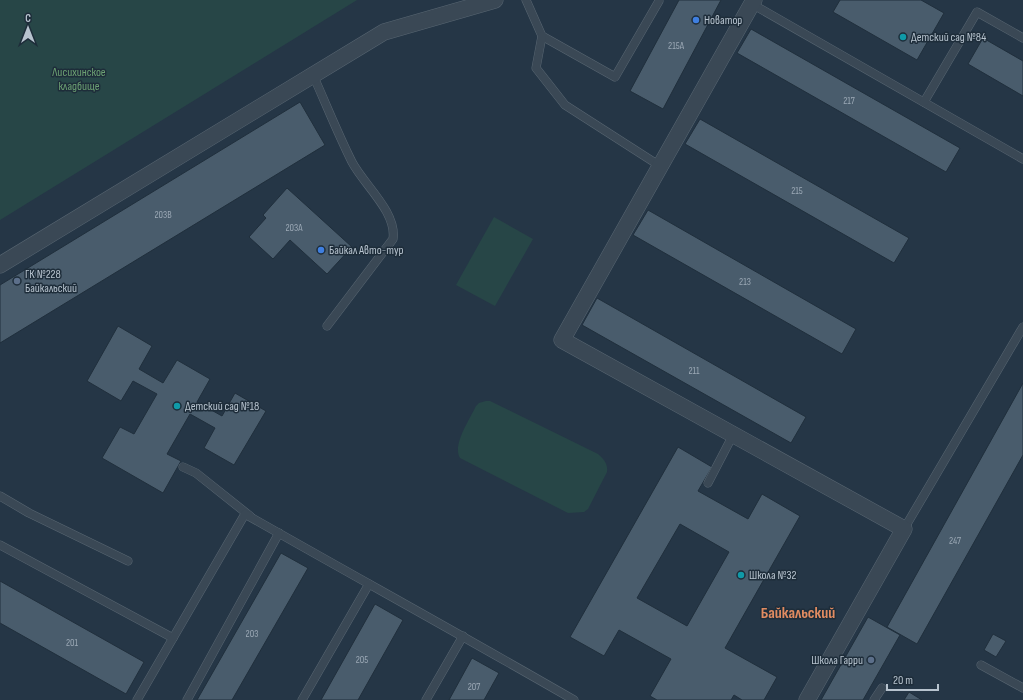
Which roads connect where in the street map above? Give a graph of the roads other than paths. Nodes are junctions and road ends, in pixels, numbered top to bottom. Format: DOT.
graph roads {
  1 [pos="495,0"];
  2 [pos="526,0"];
  3 [pos="659,1"];
  4 [pos="753,2"];
  5 [pos="542,36"];
  6 [pos="1023,38"];
  7 [pos="313,75"];
  8 [pos="924,102"];
  9 [pos="1023,159"];
  10 [pos="660,166"];
  11 [pos="0,265"];
  12 [pos="327,326"];
  13 [pos="1023,327"];
  14 [pos="734,435"];
  15 [pos="183,467"];
  16 [pos="708,483"];
  17 [pos="0,496"];
  18 [pos="255,520"];
  19 [pos="904,529"];
  20 [pos="279,533"];
  21 [pos="0,545"];
  22 [pos="128,561"];
  23 [pos="369,584"];
  24 [pos="463,636"];
  25 [pos="173,638"];
  26 [pos="981,665"];
  27 [pos="882,688"];
  28 [pos="1023,688"];
  29 [pos="137,700"];
  30 [pos="187,700"];
  31 [pos="302,700"];
  32 [pos="426,700"];
  33 [pos="574,700"];
  34 [pos="807,700"];
  35 [pos="874,700"];
  1 -- 7 [label="street"];
  2 -- 5 [label="lane"];
  3 -- 5 [label="lane"];
  4 -- 8 [label="lane"];
  4 -- 10 [label="street"];
  5 -- 10 [label="lane"];
  6 -- 8 [label="lane"];
  7 -- 11 [label="street"];
  7 -- 12 [label="lane"];
  8 -- 9 [label="lane"];
  10 -- 14 [label="street"];
  13 -- 19 [label="lane"];
  14 -- 16 [label="lane"];
  14 -- 19 [label="street"];
  15 -- 18 [label="lane"];
  17 -- 22 [label="lane"];
  18 -- 20 [label="lane"];
  18 -- 25 [label="lane"];
  19 -- 34 [label="street"];
  20 -- 23 [label="lane"];
  20 -- 30 [label="lane"];
  21 -- 25 [label="lane"];
  23 -- 24 [label="lane"];
  23 -- 31 [label="lane"];
  24 -- 32 [label="lane"];
  24 -- 33 [label="lane"];
  25 -- 29 [label="lane"];
  26 -- 28 [label="lane"];
  27 -- 35 [label="lane"];
}
